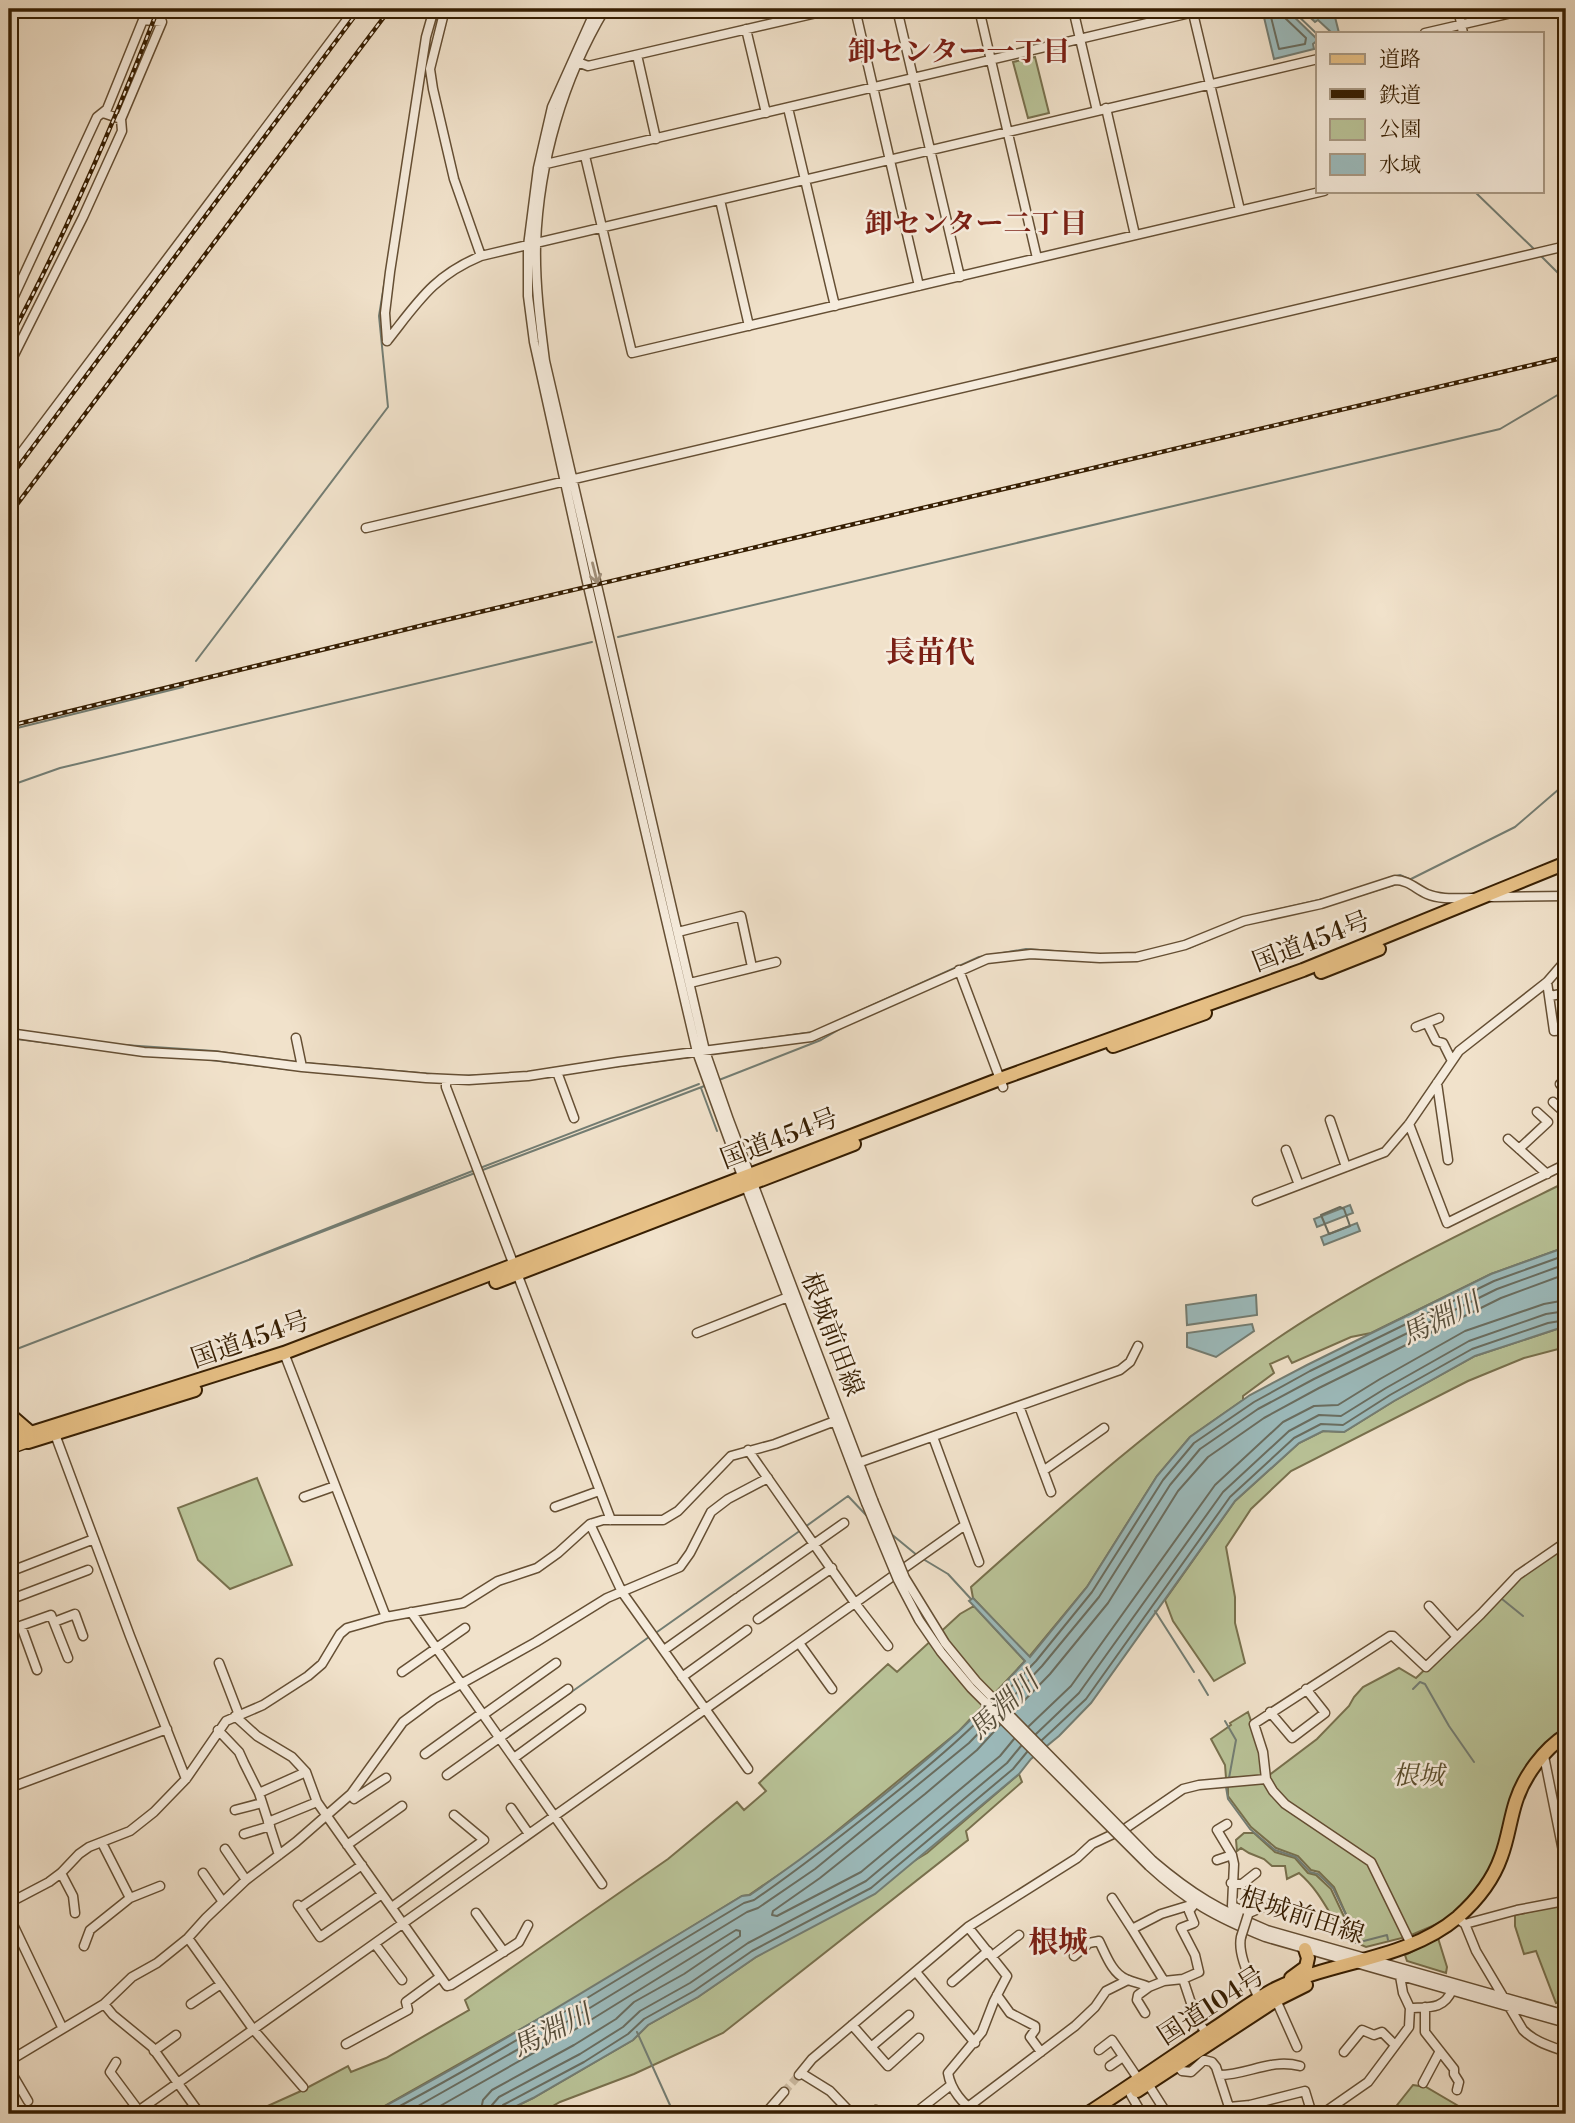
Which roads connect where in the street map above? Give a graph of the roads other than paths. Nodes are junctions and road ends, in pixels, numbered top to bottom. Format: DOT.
graph roads {
  1 [pos="355,9"];
  2 [pos="434,9"];
  3 [pos="444,9"];
  4 [pos="596,9"];
  5 [pos="605,9"];
  6 [pos="834,9"];
  7 [pos="855,9"];
  8 [pos="897,9"];
  9 [pos="979,9"];
  10 [pos="1073,9"];
  11 [pos="1207,9"];
  12 [pos="1458,9"];
  13 [pos="1529,9"];
  14 [pos="1193,10"];
  15 [pos="746,29"];
  16 [pos="1462,29"];
  17 [pos="1434,32"];
  18 [pos="1080,39"];
  19 [pos="637,55"];
  20 [pos="1316,59"];
  21 [pos="991,60"];
  22 [pos="575,61"];
  23 [pos="914,78"];
  24 [pos="1210,84"];
  25 [pos="873,88"];
  26 [pos="788,108"];
  27 [pos="1102,110"];
  28 [pos="103,113"];
  29 [pos="766,113"];
  30 [pos="121,119"];
  31 [pos="1008,132"];
  32 [pos="656,139"];
  33 [pos="931,150"];
  34 [pos="585,156"];
  35 [pos="890,160"];
  36 [pos="546,164"];
  37 [pos="806,180"];
  38 [pos="1320,192"];
  39 [pos="720,200"];
  40 [pos="1240,210"];
  41 [pos="602,227"];
  42 [pos="1135,235"];
  43 [pos="532,245"];
  44 [pos="1566,246"];
  45 [pos="481,256"];
  46 [pos="1037,258"];
  47 [pos="960,277"];
  48 [pos="919,286"];
  49 [pos="835,306"];
  50 [pos="9,307"];
  51 [pos="749,326"];
  52 [pos="9,365"];
  53 [pos="9,469"];
  54 [pos="568,480"];
  55 [pos="366,528"];
  56 [pos="1566,863"];
  57 [pos="1566,872"];
  58 [pos="1566,895"];
  59 [pos="1509,896"];
  60 [pos="1484,898"];
  61 [pos="678,932"];
  62 [pos="1566,960"];
  63 [pos="776,961"];
  64 [pos="752,967"];
  65 [pos="959,970"];
  66 [pos="1547,982"];
  67 [pos="690,983"];
  68 [pos="1566,993"];
  69 [pos="1550,996"];
  70 [pos="1439,1018"];
  71 [pos="1427,1023"];
  72 [pos="1416,1027"];
  73 [pos="1566,1030"];
  74 [pos="9,1033"];
  75 [pos="296,1038"];
  76 [pos="701,1051"];
  77 [pos="1452,1061"];
  78 [pos="302,1067"];
  79 [pos="557,1072"];
  80 [pos="446,1079"];
  81 [pos="1001,1083"];
  82 [pos="1437,1083"];
  83 [pos="1553,1102"];
  84 [pos="1537,1112"];
  85 [pos="1566,1114"];
  86 [pos="574,1118"];
  87 [pos="1330,1121"];
  88 [pos="1409,1124"];
  89 [pos="1508,1139"];
  90 [pos="1519,1149"];
  91 [pos="1286,1150"];
  92 [pos="1448,1160"];
  93 [pos="1566,1164"];
  94 [pos="1346,1167"];
  95 [pos="1547,1174"];
  96 [pos="748,1180"];
  97 [pos="1299,1185"];
  98 [pos="1257,1201"];
  99 [pos="514,1270"];
  100 [pos="788,1297"];
  101 [pos="697,1333"];
  102 [pos="1138,1346"];
  103 [pos="285,1357"];
  104 [pos="1019,1406"];
  105 [pos="9,1414"];
  106 [pos="835,1421"];
  107 [pos="1104,1428"];
  108 [pos="54,1430"];
  109 [pos="19,1436"];
  110 [pos="933,1437"];
  111 [pos="9,1449"];
  112 [pos="748,1450"];
  113 [pos="855,1463"];
  114 [pos="1043,1471"];
  115 [pos="768,1478"];
  116 [pos="335,1486"];
  117 [pos="599,1491"];
  118 [pos="1051,1492"];
  119 [pos="304,1497"];
  120 [pos="555,1507"];
  121 [pos="611,1520"];
  122 [pos="844,1523"];
  123 [pos="590,1524"];
  124 [pos="965,1525"];
  125 [pos="94,1539"];
  126 [pos="1566,1542"];
  127 [pos="814,1544"];
  128 [pos="979,1562"];
  129 [pos="832,1568"];
  130 [pos="88,1570"];
  131 [pos="9,1572"];
  132 [pos="622,1592"];
  133 [pos="9,1600"];
  134 [pos="855,1603"];
  135 [pos="1429,1606"];
  136 [pos="411,1612"];
  137 [pos="386,1617"];
  138 [pos="758,1619"];
  139 [pos="54,1622"];
  140 [pos="21,1626"];
  141 [pos="464,1629"];
  142 [pos="9,1630"];
  143 [pos="747,1630"];
  144 [pos="83,1636"];
  145 [pos="1457,1637"];
  146 [pos="799,1643"];
  147 [pos="888,1646"];
  148 [pos="436,1649"];
  149 [pos="664,1650"];
  150 [pos="68,1658"];
  151 [pos="219,1663"];
  152 [pos="556,1663"];
  153 [pos="37,1670"];
  154 [pos="402,1672"];
  155 [pos="682,1677"];
  156 [pos="461,1684"];
  157 [pos="568,1689"];
  158 [pos="832,1689"];
  159 [pos="1306,1689"];
  160 [pos="581,1709"];
  161 [pos="705,1709"];
  162 [pos="1270,1712"];
  163 [pos="482,1714"];
  164 [pos="237,1716"];
  165 [pos="167,1729"];
  166 [pos="218,1730"];
  167 [pos="1566,1735"];
  168 [pos="499,1738"];
  169 [pos="425,1754"];
  170 [pos="1544,1755"];
  171 [pos="514,1758"];
  172 [pos="748,1769"];
  173 [pos="306,1772"];
  174 [pos="447,1775"];
  175 [pos="386,1778"];
  176 [pos="186,1779"];
  177 [pos="1266,1779"];
  178 [pos="9,1788"];
  179 [pos="259,1793"];
  180 [pos="351,1794"];
  181 [pos="262,1802"];
  182 [pos="317,1802"];
  183 [pos="402,1806"];
  184 [pos="511,1808"];
  185 [pos="235,1810"];
  186 [pos="326,1814"];
  187 [pos="454,1815"];
  188 [pos="555,1816"];
  189 [pos="269,1824"];
  190 [pos="1227,1824"];
  191 [pos="529,1833"];
  192 [pos="244,1834"];
  193 [pos="102,1843"];
  194 [pos="348,1845"];
  195 [pos="225,1849"];
  196 [pos="279,1855"];
  197 [pos="1231,1855"];
  198 [pos="1217,1860"];
  199 [pos="362,1865"];
  200 [pos="1566,1866"];
  201 [pos="203,1873"];
  202 [pos="1256,1873"];
  203 [pos="61,1874"];
  204 [pos="246,1880"];
  205 [pos="1231,1883"];
  206 [pos="602,1884"];
  207 [pos="160,1886"];
  208 [pos="382,1894"];
  209 [pos="130,1898"];
  210 [pos="1112,1898"];
  211 [pos="1566,1898"];
  212 [pos="1197,1901"];
  213 [pos="222,1902"];
  214 [pos="9,1903"];
  215 [pos="391,1907"];
  216 [pos="1263,1907"];
  217 [pos="75,1913"];
  218 [pos="476,1913"];
  219 [pos="1249,1914"];
  220 [pos="9,1916"];
  221 [pos="1461,1921"];
  222 [pos="403,1924"];
  223 [pos="528,1925"];
  224 [pos="968,1927"];
  225 [pos="1132,1929"];
  226 [pos="1019,1935"];
  227 [pos="188,1938"];
  228 [pos="375,1944"];
  229 [pos="1411,1944"];
  230 [pos="84,1945"];
  231 [pos="1305,1949"];
  232 [pos="504,1952"];
  233 [pos="990,1953"];
  234 [pos="1074,1956"];
  235 [pos="1362,1961"];
  236 [pos="916,1972"];
  237 [pos="1400,1976"];
  238 [pos="440,1977"];
  239 [pos="1183,1979"];
  240 [pos="402,1980"];
  241 [pos="1128,1980"];
  242 [pos="1164,1981"];
  243 [pos="952,1982"];
  244 [pos="221,1984"];
  245 [pos="1149,1987"];
  246 [pos="1452,1990"];
  247 [pos="1276,1994"];
  248 [pos="996,1995"];
  249 [pos="1503,1997"];
  250 [pos="1259,1999"];
  251 [pos="104,2004"];
  252 [pos="191,2004"];
  253 [pos="1425,2007"];
  254 [pos="1510,2007"];
  255 [pos="1410,2008"];
  256 [pos="1145,2013"];
  257 [pos="909,2015"];
  258 [pos="1566,2015"];
  259 [pos="1566,2023"];
  260 [pos="852,2025"];
  261 [pos="62,2027"];
  262 [pos="253,2029"];
  263 [pos="1207,2034"];
  264 [pos="176,2035"];
  265 [pos="919,2038"];
  266 [pos="975,2043"];
  267 [pos="345,2045"];
  268 [pos="1395,2045"];
  269 [pos="871,2047"];
  270 [pos="1297,2047"];
  271 [pos="1099,2050"];
  272 [pos="154,2051"];
  273 [pos="1440,2051"];
  274 [pos="1041,2052"];
  275 [pos="1344,2052"];
  276 [pos="1566,2052"];
  277 [pos="22,2053"];
  278 [pos="1124,2057"];
  279 [pos="9,2061"];
  280 [pos="1174,2061"];
  281 [pos="116,2062"];
  282 [pos="1110,2066"];
  283 [pos="1300,2066"];
  284 [pos="10,2074"];
  285 [pos="1219,2075"];
  286 [pos="1143,2082"];
  287 [pos="178,2083"];
  288 [pos="1423,2083"];
  289 [pos="951,2085"];
  290 [pos="303,2087"];
  291 [pos="1457,2090"];
  292 [pos="784,2092"];
  293 [pos="1131,2095"];
  294 [pos="27,2101"];
  295 [pos="968,2107"];
  296 [pos="1229,2107"];
  297 [pos="136,2113"];
  298 [pos="200,2114"];
  299 [pos="765,2114"];
  300 [pos="852,2114"];
  301 [pos="914,2114"];
  302 [pos="976,2114"];
  303 [pos="1087,2114"];
  304 [pos="1102,2114"];
  305 [pos="1142,2114"];
  306 [pos="1167,2114"];
  307 [pos="1222,2114"];
  308 [pos="1312,2114"];
  309 [pos="1322,2114"];
  1 -- 53 [label="street"];
  2 -- 45 [label="street"];
  3 -- 45 [label="street"];
  4 -- 22 [label="street"];
  5 -- 22 [label="street"];
  6 -- 15 [label="street"];
  7 -- 25 [label="street"];
  8 -- 23 [label="street"];
  9 -- 21 [label="street"];
  10 -- 18 [label="street"];
  11 -- 14 [label="street"];
  12 -- 16 [label="street"];
  13 -- 16 [label="street"];
  14 -- 18 [label="street"];
  14 -- 24 [label="street"];
  15 -- 19 [label="street"];
  15 -- 29 [label="street"];
  16 -- 17 [label="street"];
  18 -- 21 [label="street"];
  18 -- 27 [label="street"];
  19 -- 22 [label="street"];
  19 -- 32 [label="street"];
  20 -- 24 [label="street"];
  21 -- 23 [label="street"];
  21 -- 31 [label="street"];
  22 -- 36 [label="street"];
  22 -- 43 [label="street"];
  23 -- 25 [label="street"];
  23 -- 33 [label="street"];
  24 -- 27 [label="street"];
  24 -- 40 [label="street"];
  25 -- 26 [label="street"];
  25 -- 35 [label="street"];
  26 -- 29 [label="street"];
  26 -- 37 [label="street"];
  27 -- 31 [label="street"];
  27 -- 42 [label="street"];
  28 -- 30 [label="street"];
  28 -- 30 [label="street"];
  28 -- 50 [label="street"];
  29 -- 32 [label="street"];
  30 -- 52 [label="street"];
  31 -- 33 [label="street"];
  31 -- 46 [label="street"];
  32 -- 34 [label="street"];
  33 -- 35 [label="street"];
  33 -- 47 [label="street"];
  34 -- 36 [label="street"];
  34 -- 41 [label="street"];
  35 -- 37 [label="street"];
  35 -- 48 [label="street"];
  36 -- 43 [label="street"];
  37 -- 39 [label="street"];
  37 -- 49 [label="street"];
  38 -- 40 [label="street"];
  39 -- 41 [label="street"];
  39 -- 51 [label="street"];
  40 -- 42 [label="street"];
  41 -- 43 [label="street"];
  41 -- 51 [label="street"];
  42 -- 46 [label="street"];
  43 -- 45 [label="street"];
  43 -- 54 [label="street"];
  44 -- 54 [label="street"];
  46 -- 47 [label="street"];
  47 -- 48 [label="street"];
  48 -- 49 [label="street"];
  49 -- 51 [label="street"];
  54 -- 55 [label="street"];
  54 -- 61 [label="street, one-way"];
  54 -- 76 [label="street"];
  56 -- 60 [label="highway, 国道454号"];
  57 -- 59 [label="highway, 国道454号"];
  58 -- 59 [label="street"];
  59 -- 60 [label="street"];
  59 -- 81 [label="highway, 国道454号"];
  60 -- 65 [label="street"];
  60 -- 81 [label="highway, 国道454号"];
  61 -- 64 [label="street"];
  61 -- 67 [label="street"];
  62 -- 66 [label="street"];
  63 -- 64 [label="street"];
  64 -- 67 [label="street"];
  65 -- 76 [label="street"];
  65 -- 81 [label="street"];
  66 -- 69 [label="street"];
  66 -- 77 [label="street"];
  67 -- 76 [label="street"];
  68 -- 69 [label="street"];
  69 -- 73 [label="street"];
  70 -- 71 [label="street"];
  71 -- 72 [label="street"];
  71 -- 77 [label="street"];
  74 -- 78 [label="street"];
  75 -- 78 [label="street"];
  76 -- 79 [label="street"];
  76 -- 96 [label="street"];
  77 -- 82 [label="street"];
  78 -- 80 [label="street"];
  79 -- 80 [label="street"];
  79 -- 86 [label="street"];
  80 -- 99 [label="street"];
  81 -- 96 [label="highway, 国道454号"];
  82 -- 88 [label="street"];
  82 -- 92 [label="street"];
  83 -- 85 [label="street"];
  84 -- 90 [label="street"];
  87 -- 94 [label="street"];
  88 -- 94 [label="street"];
  88 -- 95 [label="street"];
  89 -- 90 [label="street"];
  90 -- 95 [label="street"];
  91 -- 97 [label="street"];
  93 -- 95 [label="street"];
  94 -- 97 [label="street"];
  96 -- 99 [label="highway, 国道454号"];
  96 -- 100 [label="street, 根城前田線"];
  96 -- 113 [label="street, 根城前田線"];
  97 -- 98 [label="street"];
  99 -- 103 [label="highway, 国道454号"];
  99 -- 117 [label="street"];
  100 -- 101 [label="street"];
  100 -- 106 [label="street, 根城前田線"];
  102 -- 104 [label="street"];
  103 -- 108 [label="highway, 国道454号"];
  103 -- 116 [label="street"];
  104 -- 110 [label="street"];
  104 -- 114 [label="street"];
  105 -- 109 [label="highway"];
  106 -- 112 [label="street"];
  106 -- 113 [label="street, 根城前田線"];
  107 -- 114 [label="street"];
  108 -- 109 [label="highway, 国道454号"];
  108 -- 125 [label="street"];
  109 -- 111 [label="main road"];
  110 -- 113 [label="street"];
  110 -- 124 [label="street"];
  112 -- 115 [label="street"];
  112 -- 121 [label="street"];
  113 -- 212 [label="street, 根城前田線, bridge"];
  114 -- 118 [label="street"];
  115 -- 127 [label="street"];
  115 -- 132 [label="street"];
  116 -- 119 [label="street"];
  116 -- 137 [label="street"];
  117 -- 120 [label="street"];
  117 -- 121 [label="street"];
  121 -- 123 [label="street"];
  122 -- 127 [label="street"];
  123 -- 132 [label="street"];
  123 -- 136 [label="street"];
  124 -- 128 [label="street"];
  124 -- 134 [label="street"];
  125 -- 131 [label="street"];
  125 -- 165 [label="street"];
  126 -- 145 [label="street"];
  127 -- 129 [label="street"];
  127 -- 149 [label="street"];
  129 -- 134 [label="street"];
  129 -- 138 [label="street"];
  130 -- 133 [label="street"];
  132 -- 149 [label="street"];
  132 -- 156 [label="street"];
  134 -- 146 [label="street"];
  134 -- 147 [label="street"];
  135 -- 145 [label="street"];
  136 -- 137 [label="street"];
  136 -- 148 [label="street"];
  137 -- 164 [label="street"];
  139 -- 140 [label="street"];
  139 -- 144 [label="street"];
  139 -- 150 [label="street"];
  140 -- 142 [label="street"];
  140 -- 153 [label="street"];
  141 -- 148 [label="street"];
  143 -- 155 [label="street"];
  145 -- 159 [label="street"];
  146 -- 158 [label="street"];
  146 -- 161 [label="street"];
  148 -- 154 [label="street"];
  148 -- 156 [label="street"];
  149 -- 155 [label="street"];
  151 -- 164 [label="street"];
  152 -- 163 [label="street"];
  155 -- 161 [label="street"];
  156 -- 163 [label="street"];
  156 -- 180 [label="street"];
  157 -- 168 [label="street"];
  159 -- 162 [label="street"];
  159 -- 162 [label="street"];
  160 -- 171 [label="street"];
  161 -- 172 [label="street"];
  161 -- 188 [label="street"];
  162 -- 177 [label="street"];
  163 -- 168 [label="street"];
  163 -- 169 [label="street"];
  164 -- 166 [label="street"];
  164 -- 173 [label="street"];
  165 -- 176 [label="street"];
  165 -- 178 [label="street"];
  166 -- 176 [label="street"];
  166 -- 179 [label="street"];
  167 -- 170 [label="highway, 国道104号"];
  168 -- 171 [label="street"];
  168 -- 174 [label="street"];
  170 -- 200 [label="street"];
  170 -- 221 [label="highway, 国道104号"];
  171 -- 188 [label="street"];
  173 -- 179 [label="street"];
  173 -- 182 [label="street"];
  175 -- 180 [label="street"];
  176 -- 193 [label="street"];
  177 -- 224 [label="street"];
  177 -- 229 [label="street"];
  179 -- 181 [label="street"];
  180 -- 186 [label="street"];
  181 -- 185 [label="street"];
  181 -- 189 [label="street"];
  182 -- 186 [label="street"];
  182 -- 189 [label="street"];
  183 -- 194 [label="street"];
  184 -- 191 [label="street"];
  186 -- 194 [label="street"];
  186 -- 196 [label="street"];
  187 -- 215 [label="street"];
  188 -- 191 [label="street"];
  188 -- 206 [label="street"];
  189 -- 192 [label="street"];
  189 -- 196 [label="street"];
  190 -- 197 [label="street"];
  191 -- 222 [label="street"];
  193 -- 203 [label="street"];
  193 -- 209 [label="street"];
  194 -- 199 [label="street"];
  195 -- 204 [label="street"];
  196 -- 204 [label="street"];
  197 -- 198 [label="street"];
  197 -- 205 [label="street"];
  199 -- 208 [label="street"];
  199 -- 208 [label="street"];
  201 -- 213 [label="street"];
  202 -- 205 [label="street"];
  203 -- 214 [label="street"];
  203 -- 217 [label="street"];
  204 -- 213 [label="street"];
  205 -- 219 [label="street"];
  207 -- 209 [label="street"];
  208 -- 215 [label="street"];
  209 -- 230 [label="street"];
  210 -- 225 [label="street"];
  211 -- 221 [label="street"];
  212 -- 225 [label="street"];
  212 -- 231 [label="street, 根城前田線"];
  212 -- 235 [label="street, 根城前田線"];
  212 -- 239 [label="street"];
  213 -- 227 [label="street"];
  215 -- 222 [label="street"];
  216 -- 219 [label="street"];
  218 -- 232 [label="street"];
  219 -- 250 [label="street, bridge"];
  220 -- 261 [label="street"];
  221 -- 229 [label="highway, 国道104号"];
  221 -- 249 [label="street"];
  222 -- 228 [label="street"];
  222 -- 238 [label="street"];
  223 -- 232 [label="street"];
  224 -- 233 [label="street"];
  224 -- 236 [label="street"];
  225 -- 242 [label="street"];
  226 -- 233 [label="street"];
  227 -- 244 [label="street"];
  227 -- 251 [label="street"];
  228 -- 240 [label="street"];
  228 -- 262 [label="street"];
  229 -- 235 [label="highway, 国道104号"];
  231 -- 235 [label="street, 根城前田線"];
  231 -- 247 [label="highway"];
  232 -- 238 [label="street"];
  233 -- 243 [label="street"];
  233 -- 248 [label="street"];
  234 -- 241 [label="street"];
  235 -- 237 [label="street"];
  235 -- 247 [label="highway, 国道104号"];
  235 -- 249 [label="street"];
  236 -- 260 [label="street"];
  236 -- 266 [label="street"];
  237 -- 246 [label="street"];
  237 -- 255 [label="street"];
  238 -- 267 [label="street"];
  239 -- 242 [label="street"];
  239 -- 263 [label="street"];
  241 -- 245 [label="street"];
  241 -- 274 [label="street"];
  242 -- 245 [label="street"];
  244 -- 252 [label="street"];
  244 -- 262 [label="street"];
  245 -- 256 [label="street"];
  246 -- 253 [label="street"];
  246 -- 254 [label="street"];
  247 -- 250 [label="highway, 国道104号"];
  247 -- 270 [label="street"];
  247 -- 280 [label="highway, 国道104号"];
  248 -- 266 [label="street"];
  248 -- 274 [label="street"];
  249 -- 254 [label="street"];
  249 -- 258 [label="street"];
  250 -- 263 [label="highway, 国道104号"];
  251 -- 261 [label="street"];
  251 -- 272 [label="street"];
  253 -- 255 [label="street"];
  253 -- 273 [label="street"];
  254 -- 259 [label="street"];
  254 -- 276 [label="street"];
  255 -- 268 [label="street"];
  257 -- 269 [label="street"];
  260 -- 269 [label="street"];
  260 -- 300 [label="street"];
  261 -- 277 [label="street"];
  262 -- 287 [label="street"];
  262 -- 290 [label="street"];
  263 -- 280 [label="highway, 国道104号"];
  264 -- 272 [label="street"];
  265 -- 269 [label="street"];
  266 -- 289 [label="street"];
  268 -- 275 [label="street"];
  268 -- 309 [label="street"];
  271 -- 278 [label="street"];
  272 -- 287 [label="street"];
  273 -- 288 [label="street"];
  273 -- 291 [label="street"];
  274 -- 295 [label="street"];
  277 -- 279 [label="street"];
  277 -- 284 [label="street"];
  278 -- 282 [label="street"];
  278 -- 286 [label="street"];
  280 -- 285 [label="street"];
  280 -- 286 [label="highway, 国道104号"];
  281 -- 297 [label="street"];
  283 -- 285 [label="street"];
  284 -- 294 [label="street"];
  285 -- 296 [label="street"];
  286 -- 293 [label="highway, 国道104号"];
  286 -- 303 [label="highway, 国道104号"];
  286 -- 306 [label="street"];
  287 -- 297 [label="street"];
  287 -- 298 [label="street"];
  289 -- 295 [label="street"];
  289 -- 301 [label="street"];
  292 -- 299 [label="street"];
  293 -- 304 [label="highway, 国道104号"];
  293 -- 305 [label="street"];
  295 -- 302 [label="street"];
  296 -- 307 [label="street"];
  296 -- 308 [label="street"];
}
